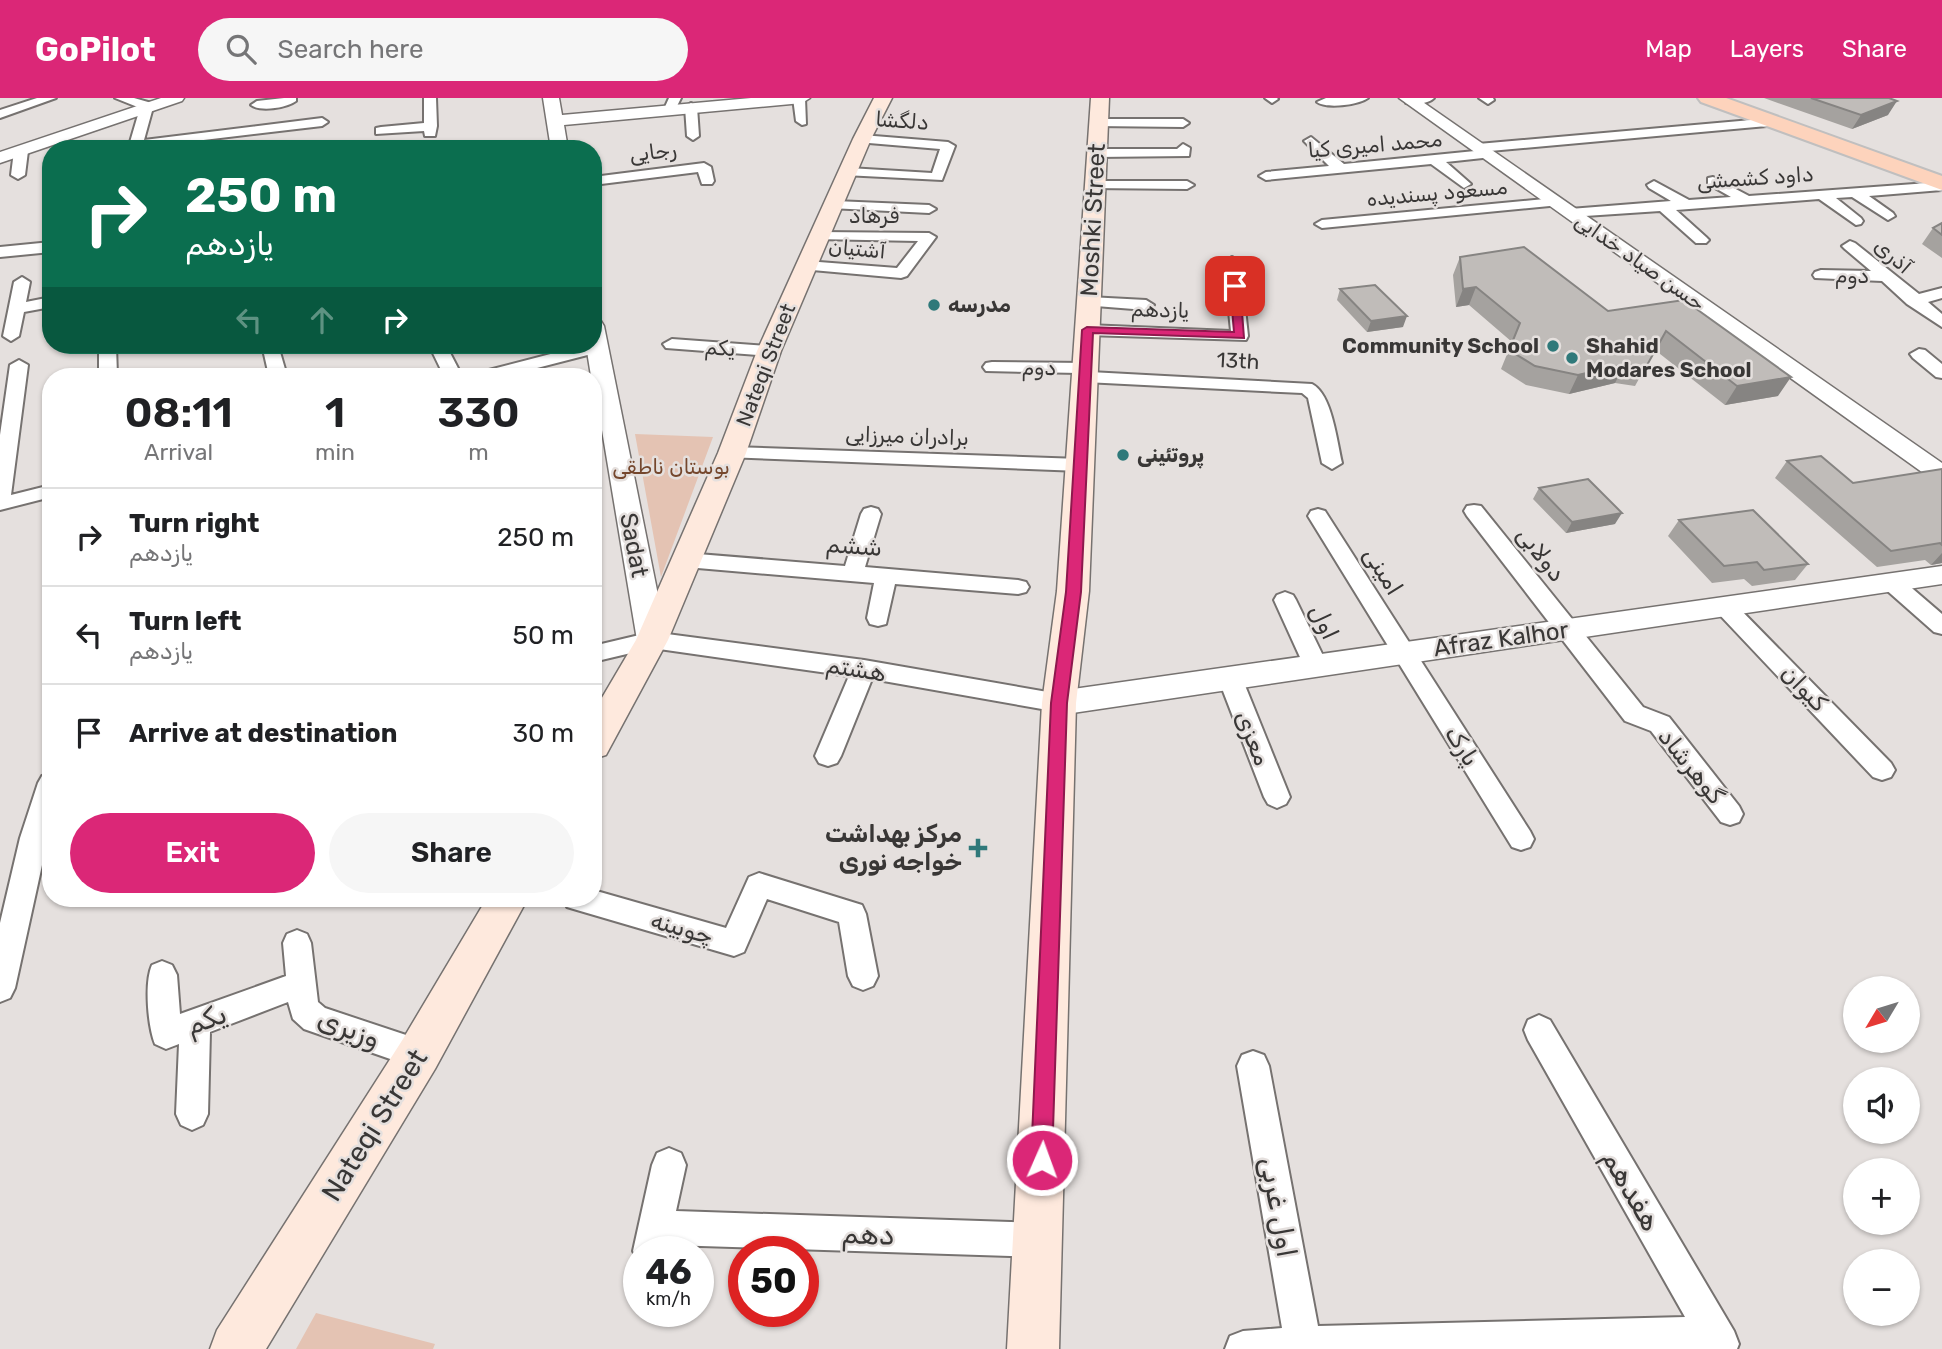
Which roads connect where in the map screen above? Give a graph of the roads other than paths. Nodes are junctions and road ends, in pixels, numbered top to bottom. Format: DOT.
graph roads {
  1 [pos="50,98"];
  2 [pos="121,98"];
  3 [pos="176,98"];
  4 [pos="290,98"];
  5 [pos="430,98"];
  6 [pos="551,98"];
  7 [pos="800,98"];
  8 [pos="883,98"];
  9 [pos="1362,98"];
  10 [pos="1708,98"];
  11 [pos="1731,98"];
  12 [pos="1415,99"];
  13 [pos="1323,102"];
  14 [pos="672,104"];
  15 [pos="257,105"];
  16 [pos="149,107"];
  17 [pos="691,107"];
  18 [pos="0,114"];
  19 [pos="555,121"];
  20 [pos="802,121"];
  21 [pos="322,122"];
  22 [pos="1774,122"];
  23 [pos="1183,123"];
  24 [pos="1605,124"];
  25 [pos="381,131"];
  26 [pos="1630,135"];
  27 [pos="693,136"];
  28 [pos="862,139"];
  29 [pos="1579,139"];
  30 [pos="53,140"];
  31 [pos="137,140"];
  32 [pos="187,140"];
  33 [pos="558,140"];
  34 [pos="1098,140"];
  35 [pos="1311,141"];
  36 [pos="42,144"];
  37 [pos="1405,145"];
  38 [pos="1651,145"];
  39 [pos="1183,148"];
  40 [pos="1595,150"];
  41 [pos="21,151"];
  42 [pos="1483,151"];
  43 [pos="667,154"];
  44 [pos="0,158"];
  45 [pos="1430,161"];
  46 [pos="1341,169"];
  47 [pos="673,171"];
  48 [pos="849,172"];
  49 [pos="1942,174"];
  50 [pos="18,175"];
  51 [pos="1266,176"];
  52 [pos="602,180"];
  53 [pos="707,181"];
  54 [pos="1713,181"];
  55 [pos="1464,184"];
  56 [pos="1187,185"];
  57 [pos="1654,185"];
  58 [pos="1942,185"];
  59 [pos="1855,192"];
  60 [pos="1823,195"];
  61 [pos="1746,200"];
  62 [pos="1686,204"];
  63 [pos="835,205"];
  64 [pos="1664,206"];
  65 [pos="1563,208"];
  66 [pos="929,209"];
  67 [pos="1888,216"];
  68 [pos="1856,221"];
  69 [pos="1322,225"];
  70 [pos="819,236"];
  71 [pos="929,237"];
  72 [pos="1701,240"];
  73 [pos="1850,246"];
  74 [pos="42,248"];
  75 [pos="0,252"];
  76 [pos="1232,262"];
  77 [pos="806,266"];
  78 [pos="1821,275"];
  79 [pos="1883,276"];
  80 [pos="22,282"];
  81 [pos="1942,293"];
  82 [pos="1913,300"];
  83 [pos="42,304"];
  84 [pos="1146,305"];
  85 [pos="17,309"];
  86 [pos="1088,316"];
  87 [pos="1942,322"];
  88 [pos="10,336"];
  89 [pos="672,344"];
  90 [pos="769,351"];
  91 [pos="546,354"];
  92 [pos="1919,354"];
  93 [pos="19,365"];
  94 [pos="992,367"];
  95 [pos="509,368"];
  96 [pos="1085,372"];
  97 [pos="602,373"];
  98 [pos="1942,373"];
  99 [pos="732,453"];
  100 [pos="1332,463"];
  101 [pos="1080,466"];
  102 [pos="1942,475"];
  103 [pos="42,493"];
  104 [pos="0,504"];
  105 [pos="1474,511"];
  106 [pos="871,514"];
  107 [pos="1318,516"];
  108 [pos="686,560"];
  109 [pos="853,573"];
  110 [pos="886,575"];
  111 [pos="1942,575"];
  112 [pos="1891,583"];
  113 [pos="1018,587"];
  114 [pos="1285,600"];
  115 [pos="1725,607"];
  116 [pos="878,618"];
  117 [pos="1942,626"];
  118 [pos="1566,630"];
  119 [pos="652,640"];
  120 [pos="602,652"];
  121 [pos="1404,653"];
  122 [pos="1316,666"];
  123 [pos="864,669"];
  124 [pos="1230,678"];
  125 [pos="1059,703"];
  126 [pos="602,729"];
  127 [pos="828,755"];
  128 [pos="1882,770"];
  129 [pos="1277,797"];
  130 [pos="1730,814"];
  131 [pos="42,835"];
  132 [pos="1521,839"];
  133 [pos="602,905"];
  134 [pos="503,907"];
  135 [pos="297,943"];
  136 [pos="162,975"];
  137 [pos="863,976"];
  138 [pos="301,984"];
  139 [pos="0,988"];
  140 [pos="195,1023"];
  141 [pos="1539,1030"];
  142 [pos="419,1054"];
  143 [pos="1253,1066"];
  144 [pos="192,1114"];
  145 [pos="669,1165"];
  146 [pos="654,1236"];
  147 [pos="714,1239"];
  148 [pos="1038,1240"];
  149 [pos="1720,1342"];
  150 [pos="1304,1347"];
  151 [pos="236,1349"];
  152 [pos="1033,1349"];
  153 [pos="1243,1349"];
  1 -- 18 [label="street"];
  2 -- 16 [label="street"];
  3 -- 16 [label="street"];
  4 -- 15 [label="street"];
  5 -- 25 [label="street"];
  6 -- 19 [label="street"];
  7 -- 17 [label="street"];
  7 -- 20 [label="street"];
  8 -- 28 [label="main road, Nateqi Street"];
  9 -- 13 [label="street"];
  10 -- 22 [label="main road"];
  11 -- 49 [label="main road"];
  12 -- 42 [label="street, حسن صیاد خدایی"];
  14 -- 17 [label="street"];
  14 -- 19 [label="street"];
  16 -- 30 [label="street"];
  16 -- 31 [label="street"];
  17 -- 27 [label="street"];
  19 -- 33 [label="street"];
  21 -- 32 [label="street"];
  22 -- 26 [label="street, محمد امیری کیا"];
  22 -- 58 [label="main road"];
  23 -- 34 [label="street"];
  24 -- 26 [label="street"];
  26 -- 29 [label="street, محمد امیری کیا"];
  26 -- 38 [label="street"];
  28 -- 48 [label="main road, Nateqi Street"];
  28 -- 48 [label="street, دلگشا"];
  29 -- 40 [label="street"];
  29 -- 42 [label="street, محمد امیری کیا"];
  34 -- 39 [label="street"];
  34 -- 56 [label="street"];
  34 -- 86 [label="main road, Moshki Street"];
  35 -- 46 [label="street"];
  36 -- 41 [label="street"];
  37 -- 45 [label="street"];
  41 -- 44 [label="street"];
  41 -- 50 [label="street"];
  42 -- 45 [label="street, محمد امیری کیا"];
  42 -- 65 [label="street, حسن صیاد خدایی"];
  43 -- 47 [label="street"];
  45 -- 46 [label="street, محمد امیری کیا"];
  45 -- 55 [label="street"];
  46 -- 51 [label="street, محمد امیری کیا"];
  47 -- 52 [label="street, رجایی"];
  47 -- 53 [label="street, رجایی"];
  48 -- 63 [label="main road, Nateqi Street"];
  54 -- 61 [label="street"];
  57 -- 62 [label="street"];
  58 -- 59 [label="street, داود کشمشی"];
  59 -- 60 [label="street, داود کشمشی"];
  59 -- 67 [label="street"];
  60 -- 61 [label="street, داود کشمشی"];
  60 -- 68 [label="street"];
  61 -- 62 [label="street, داود کشمشی"];
  62 -- 64 [label="street, داود کشمشی"];
  63 -- 66 [label="street"];
  63 -- 70 [label="main road, Nateqi Street"];
  64 -- 65 [label="street, داود کشمشی"];
  64 -- 72 [label="street"];
  65 -- 69 [label="street, مسعود پسندیده"];
  65 -- 102 [label="street, حسن صیاد خدایی"];
  70 -- 71 [label="street, فرهاد"];
  70 -- 77 [label="main road, Nateqi Street"];
  71 -- 77 [label="street, آشتیان"];
  73 -- 79 [label="street, آذری"];
  74 -- 75 [label="street"];
  76 -- 86 [label="street, یازدهم"];
  77 -- 90 [label="main road, Nateqi Street"];
  78 -- 79 [label="street, دوم"];
  79 -- 82 [label="street, آذری"];
  80 -- 85 [label="street"];
  81 -- 82 [label="street"];
  82 -- 87 [label="street, آذری"];
  83 -- 85 [label="street"];
  84 -- 86 [label="street"];
  85 -- 88 [label="street"];
  86 -- 96 [label="main road, Moshki Street"];
  89 -- 90 [label="street, یکم"];
  90 -- 99 [label="main road, Nateqi Street"];
  91 -- 95 [label="street"];
  92 -- 98 [label="street"];
  93 -- 104 [label="street"];
  94 -- 96 [label="street, دوم"];
  96 -- 100 [label="street, 13th"];
  96 -- 101 [label="main road, Moshki Street"];
  97 -- 119 [label="street, Sadat"];
  99 -- 101 [label="street, برادران میرزایی"];
  99 -- 108 [label="main road, Nateqi Street"];
  101 -- 125 [label="main road, Moshki Street"];
  103 -- 104 [label="street"];
  105 -- 118 [label="street, دولابی"];
  106 -- 109 [label="street"];
  107 -- 121 [label="street, امینی"];
  108 -- 109 [label="street, ششم"];
  108 -- 119 [label="main road, Nateqi Street"];
  109 -- 110 [label="street, ششم"];
  110 -- 113 [label="street, ششم"];
  110 -- 116 [label="street"];
  111 -- 112 [label="street, Afraz Kalhor"];
  112 -- 115 [label="street, Afraz Kalhor"];
  112 -- 117 [label="street"];
  114 -- 122 [label="street, اول"];
  115 -- 118 [label="street, Afraz Kalhor"];
  115 -- 128 [label="street, کیوان"];
  118 -- 121 [label="street, Afraz Kalhor"];
  118 -- 130 [label="street, گوهرشاد"];
  119 -- 120 [label="street"];
  119 -- 123 [label="street, هشتم"];
  119 -- 126 [label="main road, Nateqi Street"];
  121 -- 122 [label="street, Afraz Kalhor"];
  121 -- 132 [label="street, پارک"];
  122 -- 124 [label="street, Afraz Kalhor"];
  123 -- 125 [label="street, هشتم"];
  123 -- 127 [label="street"];
  124 -- 125 [label="street, Afraz Kalhor"];
  124 -- 129 [label="street, معزی"];
  125 -- 148 [label="main road, Moshki Street"];
  131 -- 139 [label="street"];
  133 -- 137 [label="street, چوبینه"];
  134 -- 142 [label="main road, Nateqi Street"];
  135 -- 138 [label="street, وزیری"];
  136 -- 140 [label="street, یکم"];
  138 -- 140 [label="street, یکم"];
  138 -- 142 [label="street, وزیری"];
  140 -- 144 [label="street"];
  141 -- 149 [label="street, هفدهم"];
  142 -- 151 [label="main road, Nateqi Street"];
  143 -- 150 [label="street, اول غربی"];
  145 -- 146 [label="street, دهم"];
  147 -- 148 [label="street, دهم"];
  148 -- 152 [label="main road, Moshki Street"];
  149 -- 150 [label="street"];
  150 -- 153 [label="street"];
}
